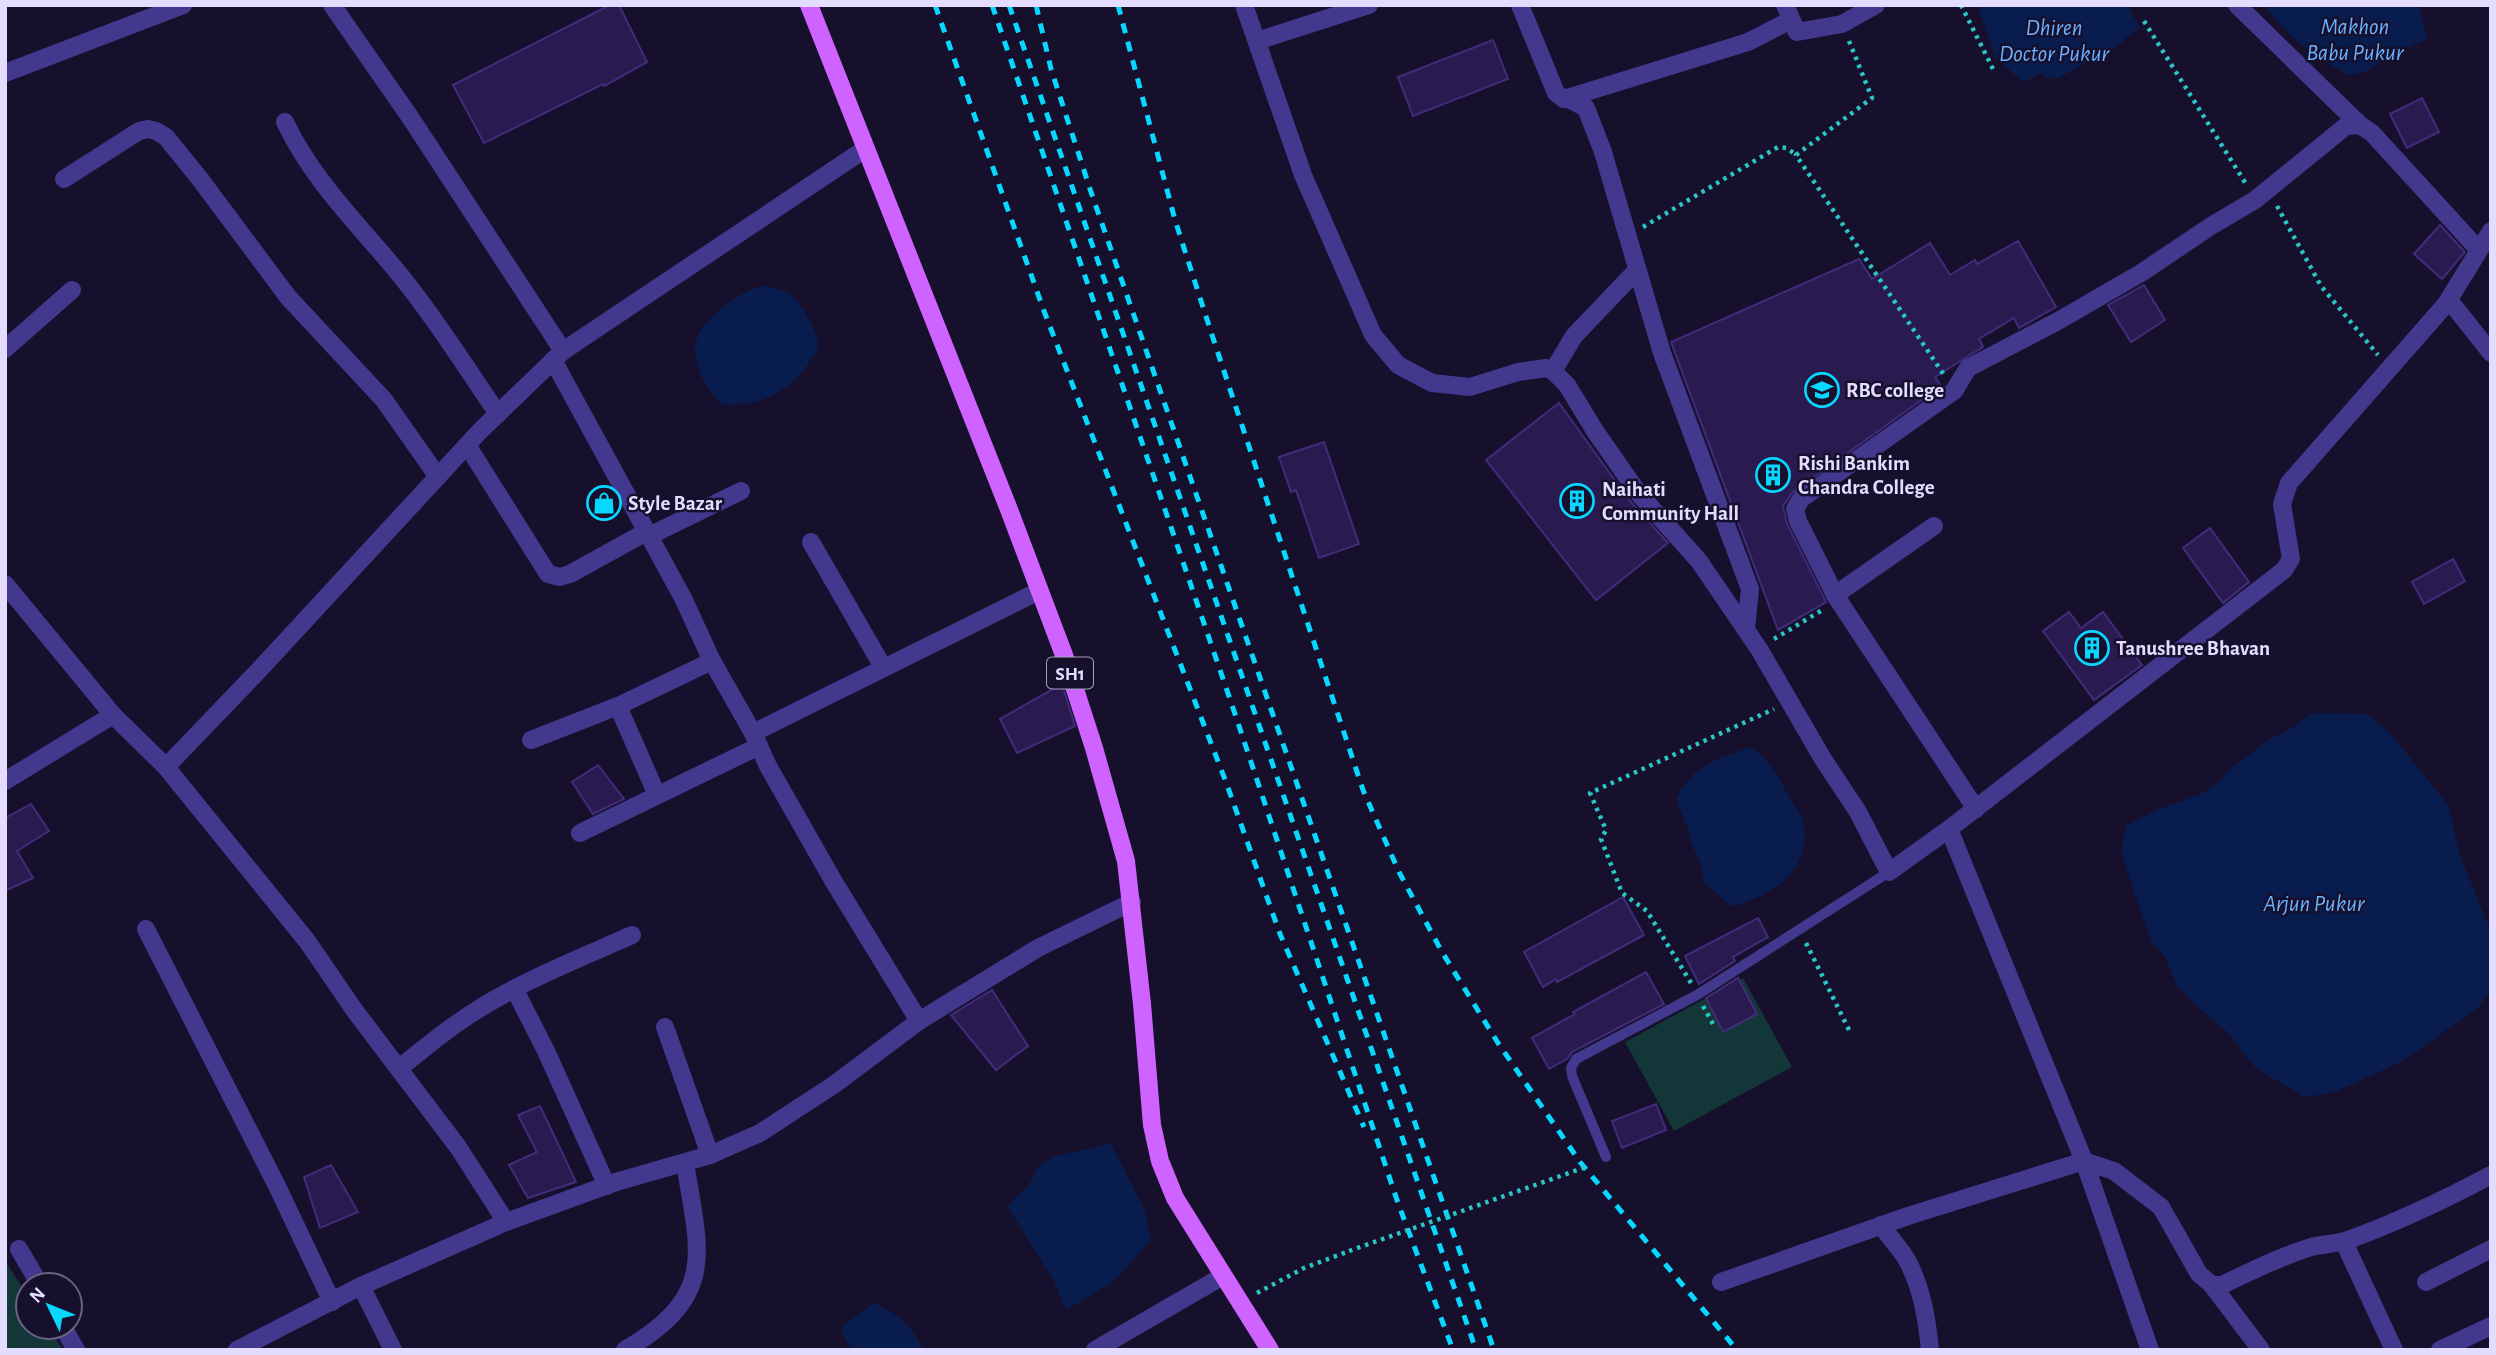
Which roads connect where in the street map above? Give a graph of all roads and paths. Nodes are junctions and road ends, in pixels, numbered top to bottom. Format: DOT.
graph roads {
  1 [pos="183,5"];
  2 [pos="332,5"];
  3 [pos="809,5"];
  4 [pos="1244,5"];
  5 [pos="1368,5"];
  6 [pos="1520,5"];
  7 [pos="1876,5"];
  8 [pos="1961,5"];
  9 [pos="2237,5"];
  10 [pos="1788,12"];
  11 [pos="2144,21"];
  12 [pos="1842,24"];
  13 [pos="1257,41"];
  14 [pos="1994,71"];
  15 [pos="5,73"];
  16 [pos="1567,98"];
  17 [pos="285,122"];
  18 [pos="2360,125"];
  19 [pos="865,149"];
  20 [pos="1796,155"];
  21 [pos="64,179"];
  22 [pos="2262,195"];
  23 [pos="2491,231"];
  24 [pos="1628,236"];
  25 [pos="2478,249"];
  26 [pos="1637,270"];
  27 [pos="72,290"];
  28 [pos="2449,300"];
  29 [pos="8,343"];
  30 [pos="2491,353"];
  31 [pos="558,356"];
  32 [pos="2390,369"];
  33 [pos="1553,371"];
  34 [pos="1954,391"];
  35 [pos="498,414"];
  36 [pos="467,445"];
  37 [pos="438,477"];
  38 [pos="741,491"];
  39 [pos="1934,526"];
  40 [pos="647,534"];
  41 [pos="811,542"];
  42 [pos="5,584"];
  43 [pos="1039,591"];
  44 [pos="1836,598"];
  45 [pos="1746,629"];
  46 [pos="1759,649"];
  47 [pos="712,661"];
  48 [pos="883,667"];
  49 [pos="1791,702"];
  50 [pos="618,706"];
  51 [pos="113,715"];
  52 [pos="531,740"];
  53 [pos="756,740"];
  54 [pos="166,767"];
  55 [pos="5,781"];
  56 [pos="657,795"];
  57 [pos="1976,809"];
  58 [pos="1949,829"];
  59 [pos="580,833"];
  60 [pos="1889,872"];
  61 [pos="1132,902"];
  62 [pos="146,929"];
  63 [pos="1799,930"];
  64 [pos="632,935"];
  65 [pos="514,990"];
  66 [pos="1697,995"];
  67 [pos="919,1021"];
  68 [pos="665,1027"];
  69 [pos="1851,1034"];
  70 [pos="399,1068"];
  71 [pos="710,1155"];
  72 [pos="1606,1157"];
  73 [pos="2084,1161"];
  74 [pos="685,1163"];
  75 [pos="1586,1167"];
  76 [pos="2491,1175"];
  77 [pos="607,1186"];
  78 [pos="506,1222"];
  79 [pos="1881,1225"];
  80 [pos="2344,1242"];
  81 [pos="19,1249"];
  82 [pos="2491,1249"];
  83 [pos="32,1271"];
  84 [pos="1223,1276"];
  85 [pos="1721,1282"];
  86 [pos="2426,1282"];
  87 [pos="2212,1285"];
  88 [pos="361,1286"];
  89 [pos="332,1302"];
  90 [pos="1241,1302"];
  91 [pos="2491,1326"];
  92 [pos="237,1350"];
  93 [pos="393,1350"];
  94 [pos="625,1350"];
  95 [pos="1095,1350"];
  96 [pos="1270,1350"];
  97 [pos="1930,1350"];
  98 [pos="2150,1350"];
  99 [pos="2261,1350"];
  100 [pos="2394,1350"];
  101 [pos="2440,1350"];
  1 -- 15 [label="street"];
  2 -- 31 [label="street"];
  3 -- 19 [label="main road, SH1"];
  4 -- 13 [label="street"];
  5 -- 13 [label="street"];
  6 -- 16 [label="street"];
  7 -- 12 [label="street"];
  8 -- 14 [label="path"];
  9 -- 18 [label="street"];
  10 -- 12 [label="street"];
  10 -- 16 [label="street"];
  11 -- 22 [label="path"];
  12 -- 20 [label="path"];
  13 -- 33 [label="street"];
  16 -- 24 [label="street"];
  17 -- 35 [label="street"];
  18 -- 22 [label="street"];
  18 -- 25 [label="street"];
  19 -- 31 [label="street"];
  19 -- 43 [label="main road, SH1"];
  20 -- 24 [label="path"];
  20 -- 34 [label="path"];
  21 -- 37 [label="street"];
  22 -- 32 [label="path"];
  22 -- 34 [label="street"];
  23 -- 25 [label="street"];
  24 -- 26 [label="street"];
  25 -- 28 [label="street"];
  26 -- 33 [label="street"];
  26 -- 45 [label="street"];
  27 -- 29 [label="street"];
  28 -- 30 [label="street"];
  28 -- 32 [label="street"];
  31 -- 35 [label="street"];
  31 -- 40 [label="street"];
  32 -- 57 [label="street"];
  33 -- 45 [label="street"];
  34 -- 44 [label="street"];
  35 -- 36 [label="street"];
  36 -- 37 [label="street"];
  36 -- 40 [label="street"];
  37 -- 54 [label="street"];
  38 -- 40 [label="street"];
  39 -- 44 [label="street"];
  40 -- 47 [label="street"];
  41 -- 48 [label="street"];
  42 -- 51 [label="street"];
  43 -- 48 [label="street"];
  43 -- 61 [label="main road, SH1"];
  44 -- 46 [label="path"];
  44 -- 57 [label="street"];
  45 -- 46 [label="street"];
  46 -- 49 [label="street"];
  47 -- 50 [label="street"];
  47 -- 53 [label="street"];
  48 -- 53 [label="street"];
  49 -- 60 [label="street"];
  49 -- 66 [label="path"];
  50 -- 52 [label="street"];
  50 -- 56 [label="street"];
  51 -- 54 [label="street"];
  51 -- 55 [label="street"];
  53 -- 56 [label="street"];
  53 -- 67 [label="street"];
  54 -- 70 [label="street"];
  56 -- 59 [label="street"];
  57 -- 58 [label="street"];
  58 -- 60 [label="street"];
  58 -- 73 [label="street"];
  60 -- 63 [label="lane"];
  61 -- 67 [label="street"];
  61 -- 84 [label="main road, SH1"];
  62 -- 89 [label="street"];
  63 -- 66 [label="lane"];
  63 -- 69 [label="path"];
  64 -- 65 [label="street"];
  65 -- 70 [label="street"];
  65 -- 77 [label="street"];
  66 -- 72 [label="lane"];
  67 -- 71 [label="street"];
  68 -- 71 [label="street"];
  70 -- 78 [label="street"];
  71 -- 74 [label="street"];
  73 -- 79 [label="street"];
  73 -- 87 [label="street"];
  73 -- 98 [label="street"];
  74 -- 77 [label="street"];
  74 -- 94 [label="street"];
  75 -- 90 [label="path, bridge"];
  76 -- 80 [label="street"];
  77 -- 78 [label="street"];
  78 -- 88 [label="street"];
  79 -- 85 [label="street"];
  79 -- 97 [label="street"];
  80 -- 87 [label="street"];
  80 -- 100 [label="street"];
  81 -- 83 [label="street"];
  82 -- 86 [label="street"];
  84 -- 90 [label="main road, SH1"];
  84 -- 95 [label="street"];
  87 -- 99 [label="street"];
  88 -- 89 [label="street"];
  88 -- 93 [label="street"];
  89 -- 92 [label="street"];
  90 -- 96 [label="main road, SH1"];
  91 -- 101 [label="street"];
}
